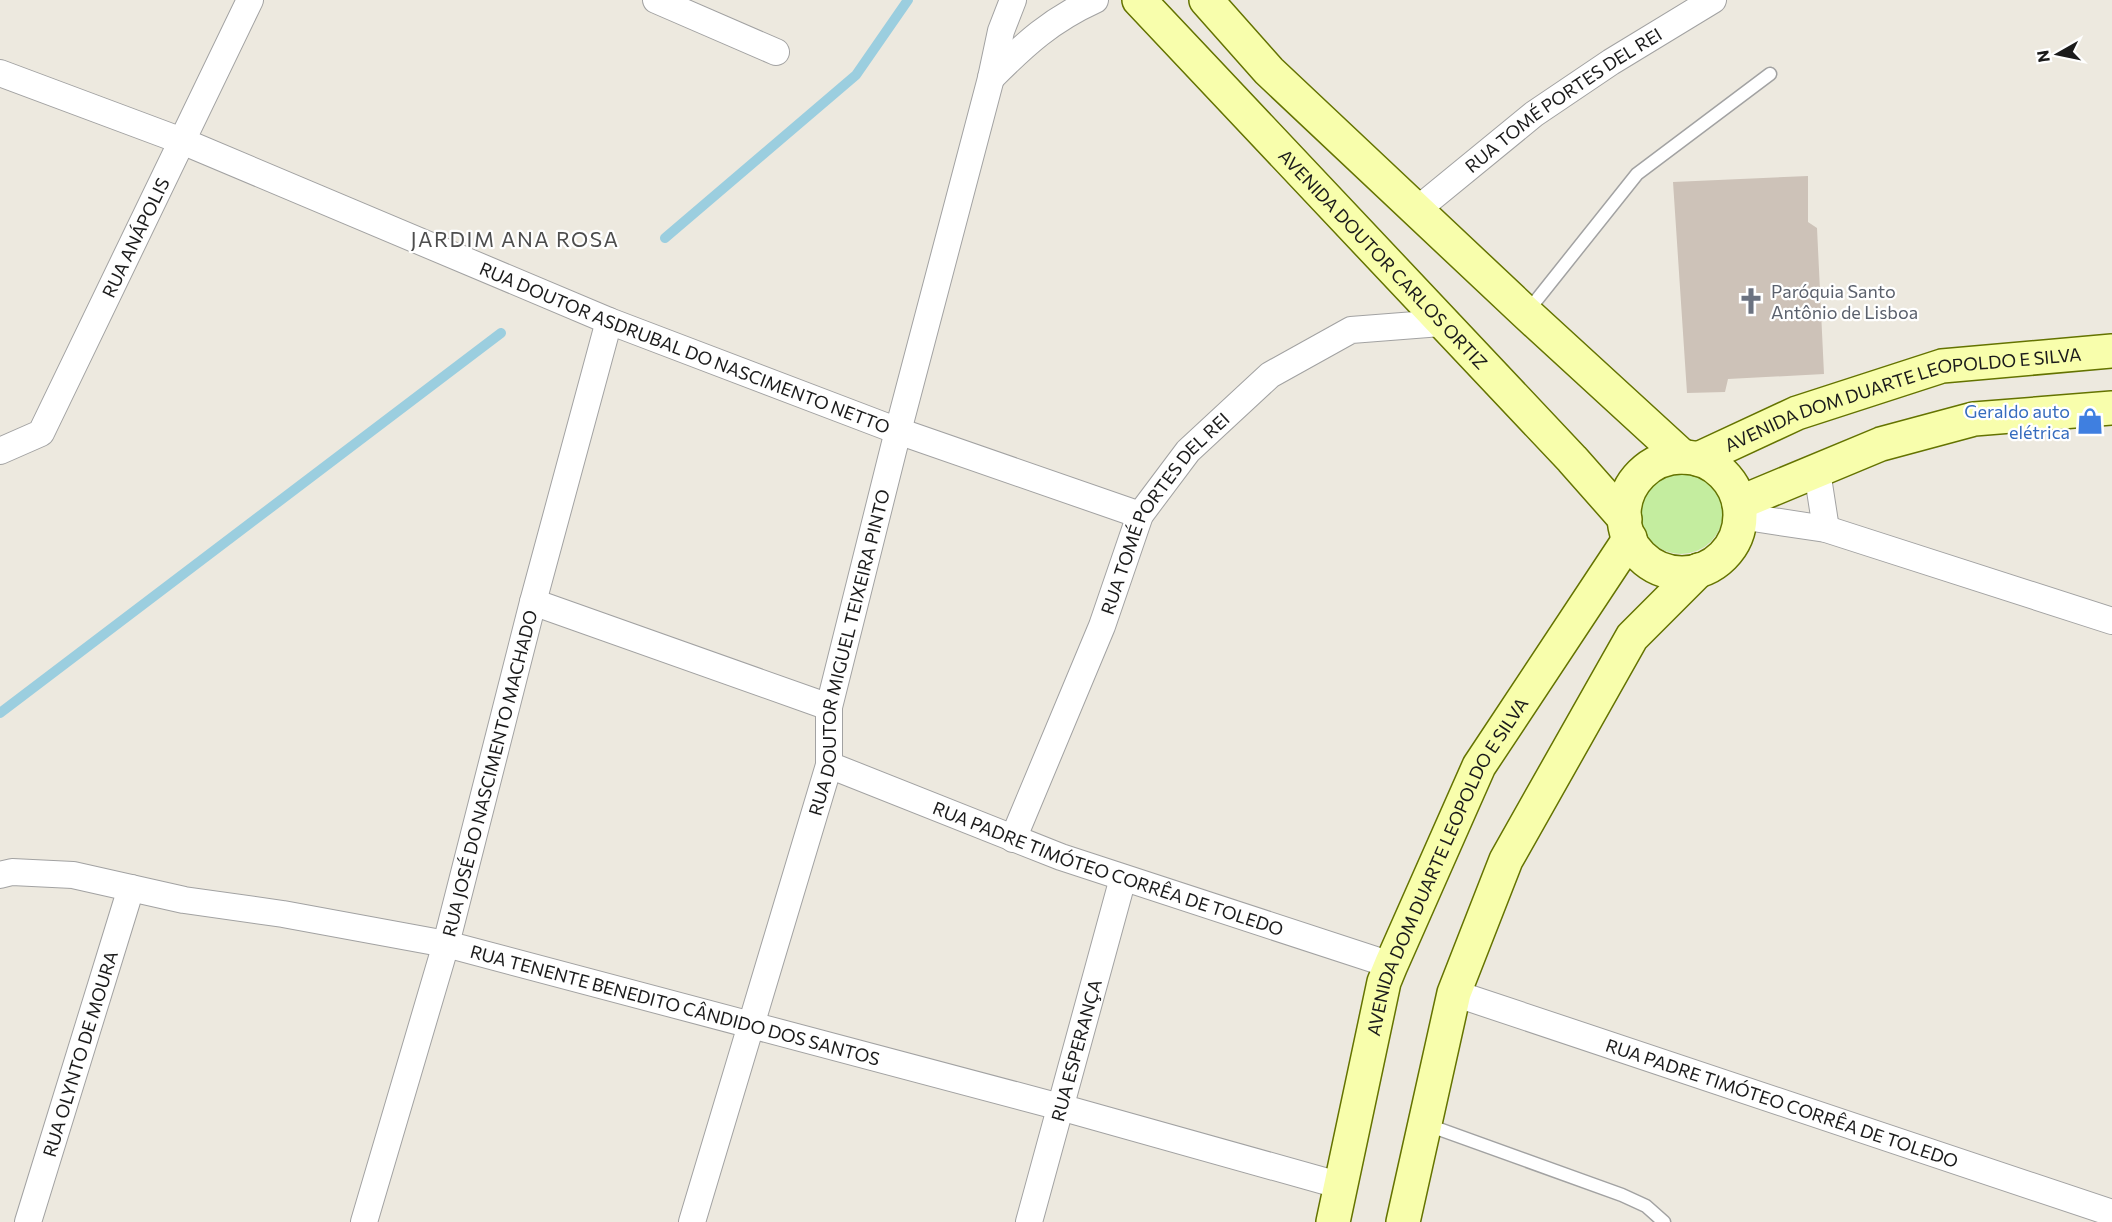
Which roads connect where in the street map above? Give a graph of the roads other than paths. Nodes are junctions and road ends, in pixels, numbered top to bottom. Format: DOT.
graph roads {
  1 [pos="250,0"];
  2 [pos="656,0"];
  3 [pos="1013,0"];
  4 [pos="1095,0"];
  5 [pos="1139,0"];
  6 [pos="1206,0"];
  7 [pos="1713,0"];
  8 [pos="776,52"];
  9 [pos="0,73"];
  10 [pos="1770,74"];
  11 [pos="991,78"];
  12 [pos="182,141"];
  13 [pos="1418,209"];
  14 [pos="1526,313"];
  15 [pos="609,321"];
  16 [pos="1441,323"];
  17 [pos="2112,351"];
  18 [pos="2112,408"];
  19 [pos="898,431"];
  20 [pos="0,451"];
  21 [pos="1691,458"];
  22 [pos="1817,471"];
  23 [pos="1740,510"];
  24 [pos="1140,515"];
  25 [pos="1627,529"];
  26 [pos="1826,530"];
  27 [pos="1699,570"];
  28 [pos="533,602"];
  29 [pos="2112,621"];
  30 [pos="829,707"];
  31 [pos="829,765"];
  32 [pos="1013,839"];
  33 [pos="0,875"];
  34 [pos="1123,878"];
  35 [pos="131,888"];
  36 [pos="446,944"];
  37 [pos="1391,965"];
  38 [pos="1454,993"];
  39 [pos="751,1025"];
  40 [pos="1060,1107"];
  41 [pos="1425,1123"];
  42 [pos="1342,1186"];
  43 [pos="2112,1213"];
  44 [pos="28,1222"];
  45 [pos="364,1222"];
  46 [pos="692,1222"];
  47 [pos="1029,1222"];
  48 [pos="1334,1222"];
  49 [pos="1402,1222"];
  50 [pos="1664,1222"];
  1 -- 12 [label="street, RUA ANÁPOLIS"];
  2 -- 8 [label="street"];
  3 -- 11 [label="street, RUA DOUTOR MIGUEL TEIXEIRA PINTO"];
  4 -- 11 [label="street"];
  5 -- 16 [label="main road, AVENIDA DOUTOR CARLOS ORTIZ"];
  6 -- 13 [label="main road"];
  7 -- 13 [label="street, RUA TOMÉ PORTES DEL REI"];
  9 -- 12 [label="street, RUA DOUTOR ASDRUBAL DO NASCIMENTO NETTO"];
  10 -- 14 [label="lane"];
  11 -- 19 [label="street, RUA DOUTOR MIGUEL TEIXEIRA PINTO"];
  12 -- 15 [label="street, RUA DOUTOR ASDRUBAL DO NASCIMENTO NETTO"];
  12 -- 20 [label="street, RUA ANÁPOLIS"];
  13 -- 14 [label="main road"];
  14 -- 21 [label="main road"];
  15 -- 19 [label="street, RUA DOUTOR ASDRUBAL DO NASCIMENTO NETTO"];
  15 -- 28 [label="street, RUA JOSÉ DO NASCIMENTO MACHADO"];
  16 -- 24 [label="street, RUA TOMÉ PORTES DEL REI"];
  16 -- 25 [label="main road, AVENIDA DOUTOR CARLOS ORTIZ"];
  17 -- 21 [label="main road, AVENIDA DOM DUARTE LEOPOLDO E SILVA"];
  18 -- 22 [label="main road, AVENIDA DOM DUARTE LEOPOLDO E SILVA"];
  19 -- 24 [label="street, RUA DOUTOR ASDRUBAL DO NASCIMENTO NETTO"];
  19 -- 30 [label="street, RUA DOUTOR MIGUEL TEIXEIRA PINTO"];
  21 -- 23 [label="main road"];
  21 -- 25 [label="main road"];
  22 -- 23 [label="main road, AVENIDA DOM DUARTE LEOPOLDO E SILVA"];
  22 -- 26 [label="street"];
  23 -- 26 [label="street"];
  23 -- 27 [label="main road"];
  24 -- 32 [label="street, RUA TOMÉ PORTES DEL REI"];
  25 -- 27 [label="main road"];
  25 -- 37 [label="main road, AVENIDA DOM DUARTE LEOPOLDO E SILVA"];
  26 -- 29 [label="street"];
  27 -- 38 [label="main road"];
  28 -- 30 [label="street"];
  28 -- 36 [label="street, RUA JOSÉ DO NASCIMENTO MACHADO"];
  30 -- 31 [label="street, RUA DOUTOR MIGUEL TEIXEIRA PINTO"];
  31 -- 32 [label="street, RUA PADRE TIMÓTEO CORRÊA DE TOLEDO"];
  31 -- 39 [label="street, RUA DOUTOR MIGUEL TEIXEIRA PINTO"];
  32 -- 34 [label="street, RUA PADRE TIMÓTEO CORRÊA DE TOLEDO"];
  33 -- 35 [label="street, RUA TENENTE BENEDITO CÂNDIDO DOS SANTOS"];
  34 -- 37 [label="street, RUA PADRE TIMÓTEO CORRÊA DE TOLEDO"];
  34 -- 40 [label="street, RUA ESPERANÇA"];
  35 -- 36 [label="street, RUA TENENTE BENEDITO CÂNDIDO DOS SANTOS"];
  35 -- 44 [label="street, RUA OLYNTO DE MOURA"];
  36 -- 39 [label="street, RUA TENENTE BENEDITO CÂNDIDO DOS SANTOS"];
  36 -- 45 [label="street, RUA JOSÉ DO NASCIMENTO MACHADO"];
  37 -- 42 [label="main road, AVENIDA DOM DUARTE LEOPOLDO E SILVA"];
  38 -- 41 [label="main road"];
  38 -- 43 [label="street, RUA PADRE TIMÓTEO CORRÊA DE TOLEDO"];
  39 -- 40 [label="street, RUA TENENTE BENEDITO CÂNDIDO DOS SANTOS"];
  39 -- 46 [label="street, RUA DOUTOR MIGUEL TEIXEIRA PINTO"];
  40 -- 42 [label="street, RUA TENENTE BENEDITO CÂNDIDO DOS SANTOS"];
  40 -- 47 [label="street, RUA ESPERANÇA"];
  41 -- 49 [label="main road"];
  41 -- 50 [label="lane"];
  42 -- 48 [label="main road, AVENIDA DOM DUARTE LEOPOLDO E SILVA"];
}
